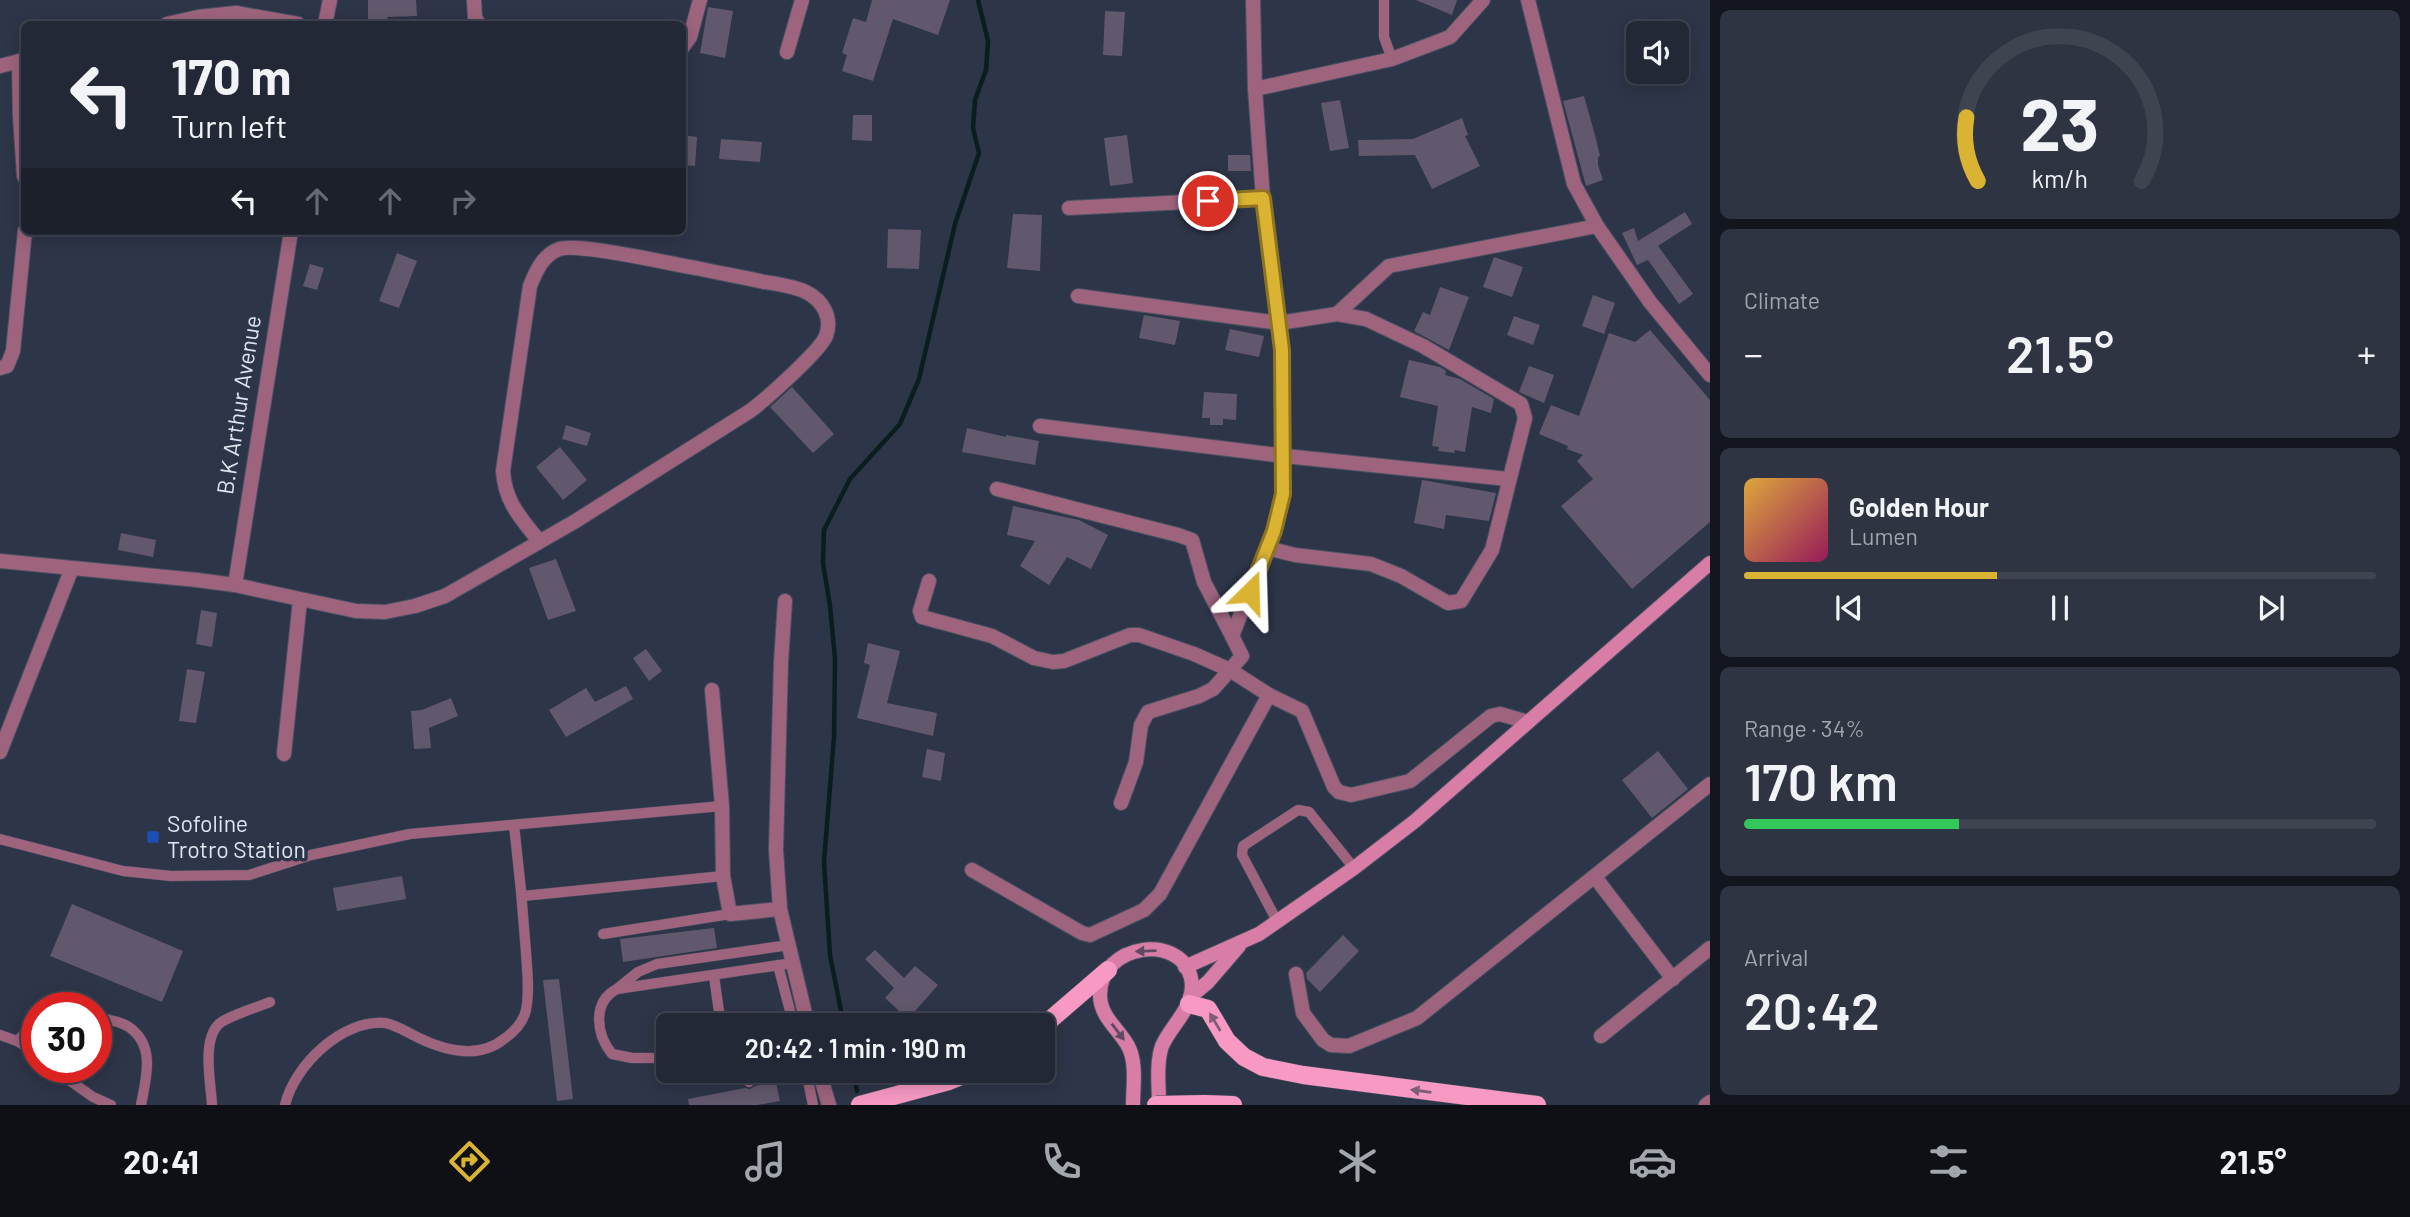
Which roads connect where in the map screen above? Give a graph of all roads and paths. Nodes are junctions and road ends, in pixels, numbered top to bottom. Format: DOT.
graph roads {
  1 [pos="330,0"];
  2 [pos="474,0"];
  3 [pos="700,0"];
  4 [pos="802,0"];
  5 [pos="1252,0"];
  6 [pos="1384,0"];
  7 [pos="1483,0"];
  8 [pos="1528,0"];
  9 [pos="180,21"];
  10 [pos="281,21"];
  11 [pos="326,21"];
  12 [pos="478,21"];
  13 [pos="686,42"];
  14 [pos="787,52"];
  15 [pos="1392,59"];
  16 [pos="21,60"];
  17 [pos="0,66"];
  18 [pos="21,88"];
  19 [pos="1255,89"];
  20 [pos="21,131"];
  21 [pos="1263,198"];
  22 [pos="1069,208"];
  23 [pos="1597,226"];
  24 [pos="25,235"];
  25 [pos="290,235"];
  26 [pos="1078,296"];
  27 [pos="1337,314"];
  28 [pos="1279,323"];
  29 [pos="0,368"];
  30 [pos="1710,375"];
  31 [pos="1040,426"];
  32 [pos="1284,456"];
  33 [pos="1508,479"];
  34 [pos="997,488"];
  35 [pos="539,541"];
  36 [pos="1267,548"];
  37 [pos="0,561"];
  38 [pos="1710,563"];
  39 [pos="72,568"];
  40 [pos="929,582"];
  41 [pos="235,586"];
  42 [pos="300,600"];
  43 [pos="785,601"];
  44 [pos="1232,636"];
  45 [pos="1230,670"];
  46 [pos="712,690"];
  47 [pos="1269,695"];
  48 [pos="1528,722"];
  49 [pos="0,752"];
  50 [pos="284,754"];
  51 [pos="1710,784"];
  52 [pos="1121,803"];
  53 [pos="722,806"];
  54 [pos="514,825"];
  55 [pos="0,839"];
  56 [pos="1354,868"];
  57 [pos="972,870"];
  58 [pos="723,876"];
  59 [pos="1595,877"];
  60 [pos="523,896"];
  61 [pos="780,909"];
  62 [pos="730,914"];
  63 [pos="1277,921"];
  64 [pos="603,934"];
  65 [pos="1242,942"];
  66 [pos="789,945"];
  67 [pos="1710,948"];
  68 [pos="793,963"];
  69 [pos="778,965"];
  70 [pos="1185,967"];
  71 [pos="1108,970"];
  72 [pos="1296,974"];
  73 [pos="714,976"];
  74 [pos="1672,979"];
  75 [pos="617,989"];
  76 [pos="1190,1001"];
  77 [pos="270,1002"];
  78 [pos="719,1013"];
  79 [pos="791,1013"];
  80 [pos="805,1013"];
  81 [pos="1055,1016"];
  82 [pos="112,1021"];
  83 [pos="0,1035"];
  84 [pos="1601,1036"];
  85 [pos="21,1037"];
  86 [pos="17,1041"];
  87 [pos="21,1044"];
  88 [pos="656,1058"];
  89 [pos="73,1083"];
  90 [pos="808,1083"];
  91 [pos="823,1083"];
  92 [pos="942,1083"];
  93 [pos="1204,1104"];
  94 [pos="111,1105"];
  95 [pos="141,1105"];
  96 [pos="212,1105"];
  97 [pos="285,1105"];
  98 [pos="813,1105"];
  99 [pos="829,1105"];
  100 [pos="860,1105"];
  101 [pos="1133,1105"];
  102 [pos="1158,1105"];
  103 [pos="1233,1105"];
  104 [pos="1537,1105"];
  1 -- 11 [label="street"];
  2 -- 12 [label="street"];
  3 -- 13 [label="street"];
  4 -- 14 [label="street"];
  5 -- 19 [label="street"];
  6 -- 15 [label="lane"];
  7 -- 15 [label="street"];
  8 -- 23 [label="street"];
  9 -- 10 [label="street"];
  15 -- 19 [label="street"];
  16 -- 17 [label="street"];
  18 -- 20 [label="street"];
  19 -- 21 [label="street"];
  21 -- 22 [label="street"];
  21 -- 28 [label="street"];
  23 -- 27 [label="street"];
  23 -- 30 [label="street"];
  24 -- 29 [label="street"];
  25 -- 41 [label="street, B.K Arthur Avenue"];
  26 -- 28 [label="street"];
  27 -- 28 [label="street"];
  27 -- 33 [label="street"];
  28 -- 32 [label="street"];
  31 -- 32 [label="street"];
  32 -- 33 [label="street"];
  32 -- 36 [label="street"];
  33 -- 36 [label="street"];
  34 -- 44 [label="street"];
  35 -- 35 [label="street"];
  35 -- 42 [label="street"];
  36 -- 44 [label="street"];
  37 -- 39 [label="street"];
  38 -- 48 [label="street"];
  39 -- 41 [label="street"];
  39 -- 49 [label="street"];
  40 -- 45 [label="street"];
  41 -- 42 [label="street"];
  42 -- 50 [label="street"];
  43 -- 61 [label="street"];
  44 -- 45 [label="street"];
  45 -- 47 [label="street"];
  45 -- 52 [label="street"];
  46 -- 53 [label="street"];
  47 -- 48 [label="street"];
  47 -- 57 [label="street"];
  48 -- 56 [label="street"];
  51 -- 59 [label="street"];
  53 -- 54 [label="lane"];
  53 -- 58 [label="street"];
  54 -- 55 [label="lane"];
  54 -- 60 [label="lane"];
  56 -- 63 [label="street"];
  56 -- 63 [label="lane"];
  58 -- 60 [label="lane"];
  58 -- 62 [label="street"];
  59 -- 72 [label="street"];
  59 -- 74 [label="street"];
  60 -- 97 [label="lane"];
  61 -- 62 [label="street"];
  61 -- 66 [label="street"];
  62 -- 64 [label="lane"];
  63 -- 65 [label="street"];
  65 -- 70 [label="street"];
  65 -- 76 [label="street"];
  66 -- 68 [label="street"];
  66 -- 75 [label="lane"];
  67 -- 74 [label="street"];
  68 -- 69 [label="lane"];
  68 -- 80 [label="street"];
  69 -- 73 [label="lane"];
  69 -- 79 [label="lane"];
  70 -- 71 [label="street, one-way"];
  70 -- 76 [label="street"];
  71 -- 81 [label="main road"];
  71 -- 101 [label="street, one-way"];
  73 -- 75 [label="lane"];
  73 -- 78 [label="lane"];
  74 -- 84 [label="street"];
  75 -- 88 [label="lane"];
  76 -- 102 [label="street"];
  104 -- 76 [label="main road, one-way"];
  77 -- 96 [label="lane"];
  82 -- 95 [label="lane"];
  83 -- 86 [label="lane"];
  85 -- 86 [label="lane"];
  86 -- 87 [label="lane"];
  89 -- 94 [label="lane"];
  90 -- 98 [label="lane"];
  91 -- 99 [label="street"];
  92 -- 100 [label="main road"];
  93 -- 102 [label="main road, bridge"];
  93 -- 103 [label="main road"];
}
